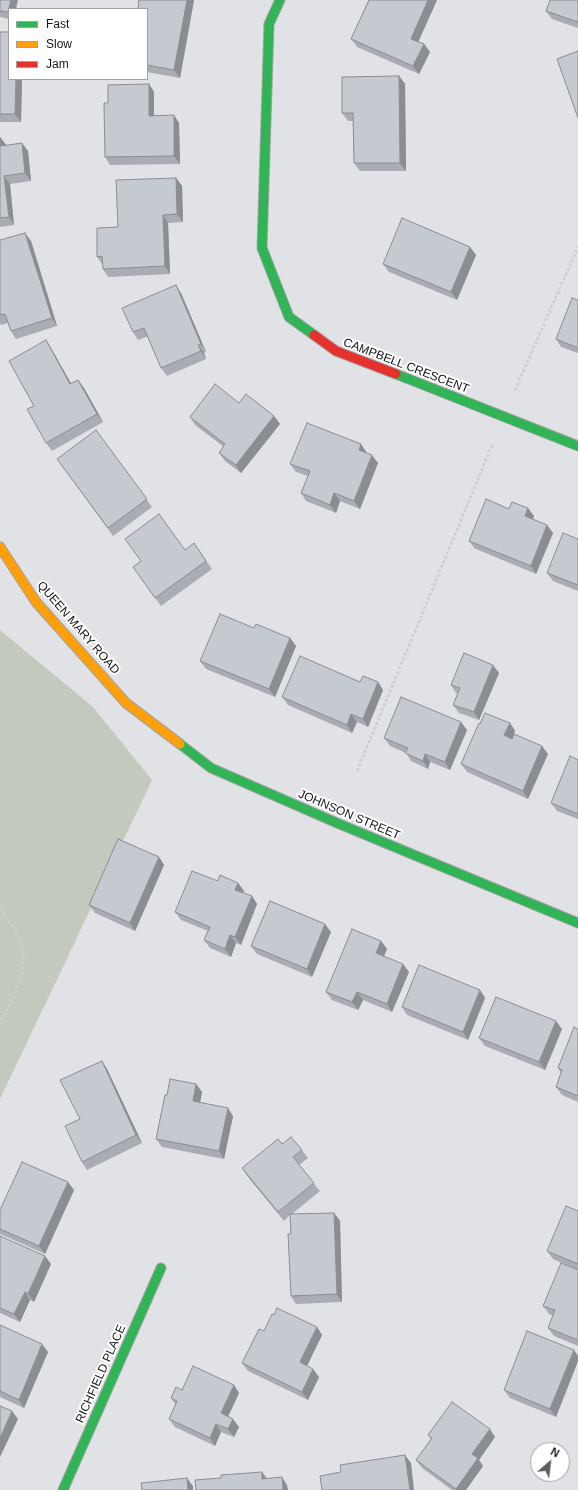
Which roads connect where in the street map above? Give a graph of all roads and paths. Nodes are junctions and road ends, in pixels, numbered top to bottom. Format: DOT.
graph roads {
  1 [pos="280,0"];
  2 [pos="578,247"];
  3 [pos="504,417"];
  4 [pos="578,446"];
  5 [pos="0,547"];
  6 [pos="126,703"];
  7 [pos="357,771"];
  8 [pos="0,908"];
  9 [pos="578,923"];
  10 [pos="0,1025"];
  11 [pos="161,1268"];
  12 [pos="63,1490"];
  1 -- 3 [label="street, CAMPBELL CRESCENT"];
  2 -- 3 [label="path"];
  3 -- 4 [label="street, CAMPBELL CRESCENT"];
  3 -- 7 [label="path"];
  5 -- 6 [label="street, QUEEN MARY ROAD"];
  6 -- 9 [label="street, JOHNSON STREET"];
  8 -- 10 [label="path"];
  11 -- 12 [label="street, RICHFIELD PLACE"];
}
